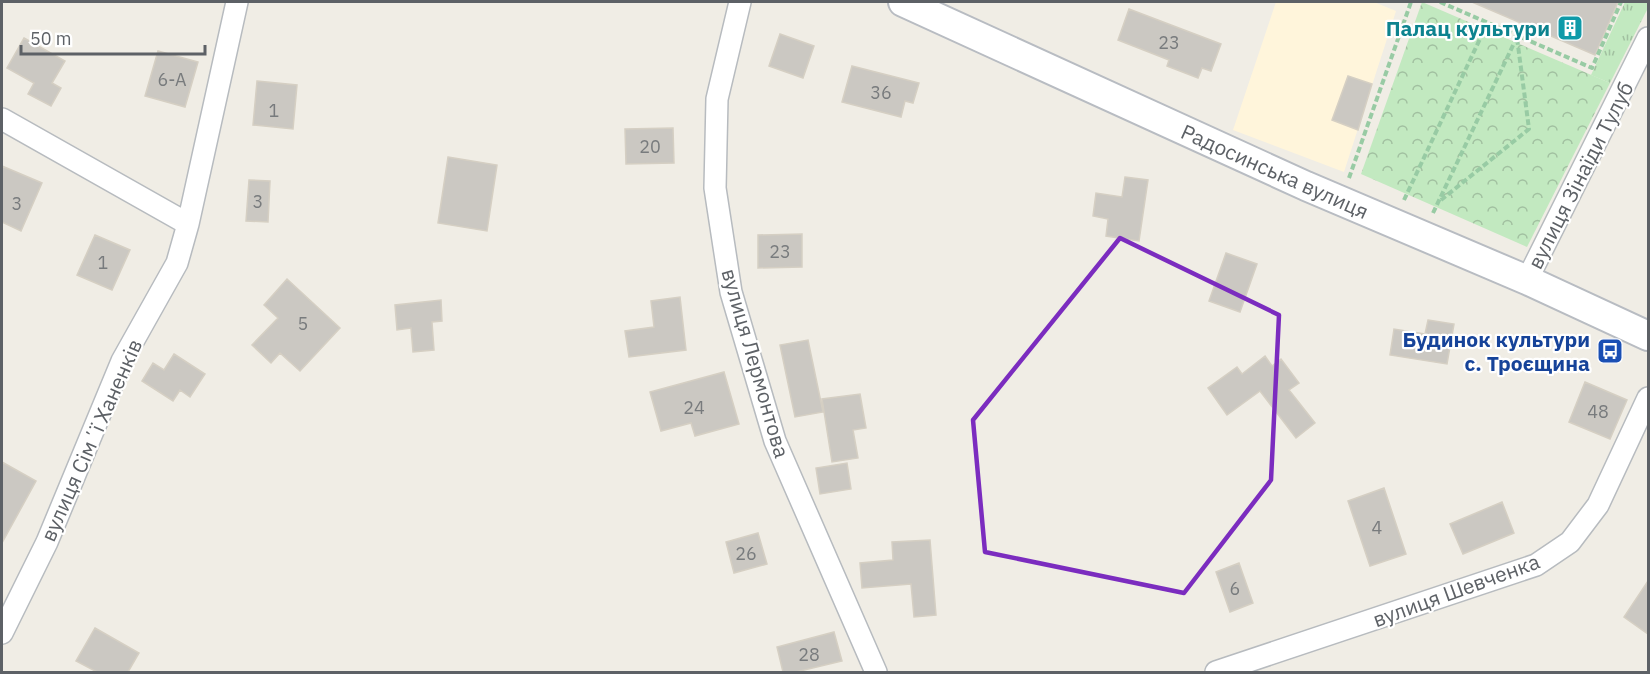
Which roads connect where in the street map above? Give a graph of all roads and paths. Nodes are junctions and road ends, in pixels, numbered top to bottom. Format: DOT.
graph roads {
  1 [pos="237,2"];
  2 [pos="740,2"];
  3 [pos="903,2"];
  4 [pos="1412,2"];
  5 [pos="1440,2"];
  6 [pos="1621,2"];
  7 [pos="1487,24"];
  8 [pos="1517,37"];
  9 [pos="1648,38"];
  10 [pos="2,119"];
  11 [pos="1339,200"];
  12 [pos="1439,202"];
  13 [pos="1393,223"];
  14 [pos="188,224"];
  15 [pos="1422,236"];
  16 [pos="1527,280"];
  17 [pos="1648,336"];
  18 [pos="1648,399"];
  19 [pos="2,633"];
  20 [pos="876,672"];
  21 [pos="1216,672"];
  1 -- 14 [label="street, вулиця Сімʼї Ханенків"];
  2 -- 20 [label="street, вулиця Лермонтова"];
  3 -- 11 [label="street, Радосинська вулиця"];
  4 -- 11 [label="path"];
  5 -- 7 [label="path"];
  6 -- 8 [label="path"];
  7 -- 8 [label="path"];
  7 -- 13 [label="path"];
  8 -- 12 [label="path"];
  8 -- 12 [label="path"];
  9 -- 16 [label="street, вулиця Зінаїди Тулуб"];
  10 -- 14 [label="street"];
  11 -- 13 [label="street, Радосинська вулиця"];
  12 -- 15 [label="path"];
  13 -- 15 [label="street, Радосинська вулиця"];
  14 -- 19 [label="street, вулиця Сімʼї Ханенків"];
  15 -- 16 [label="street, Радосинська вулиця"];
  16 -- 17 [label="street, Радосинська вулиця"];
  18 -- 21 [label="street, вулиця Шевченка"];
}
